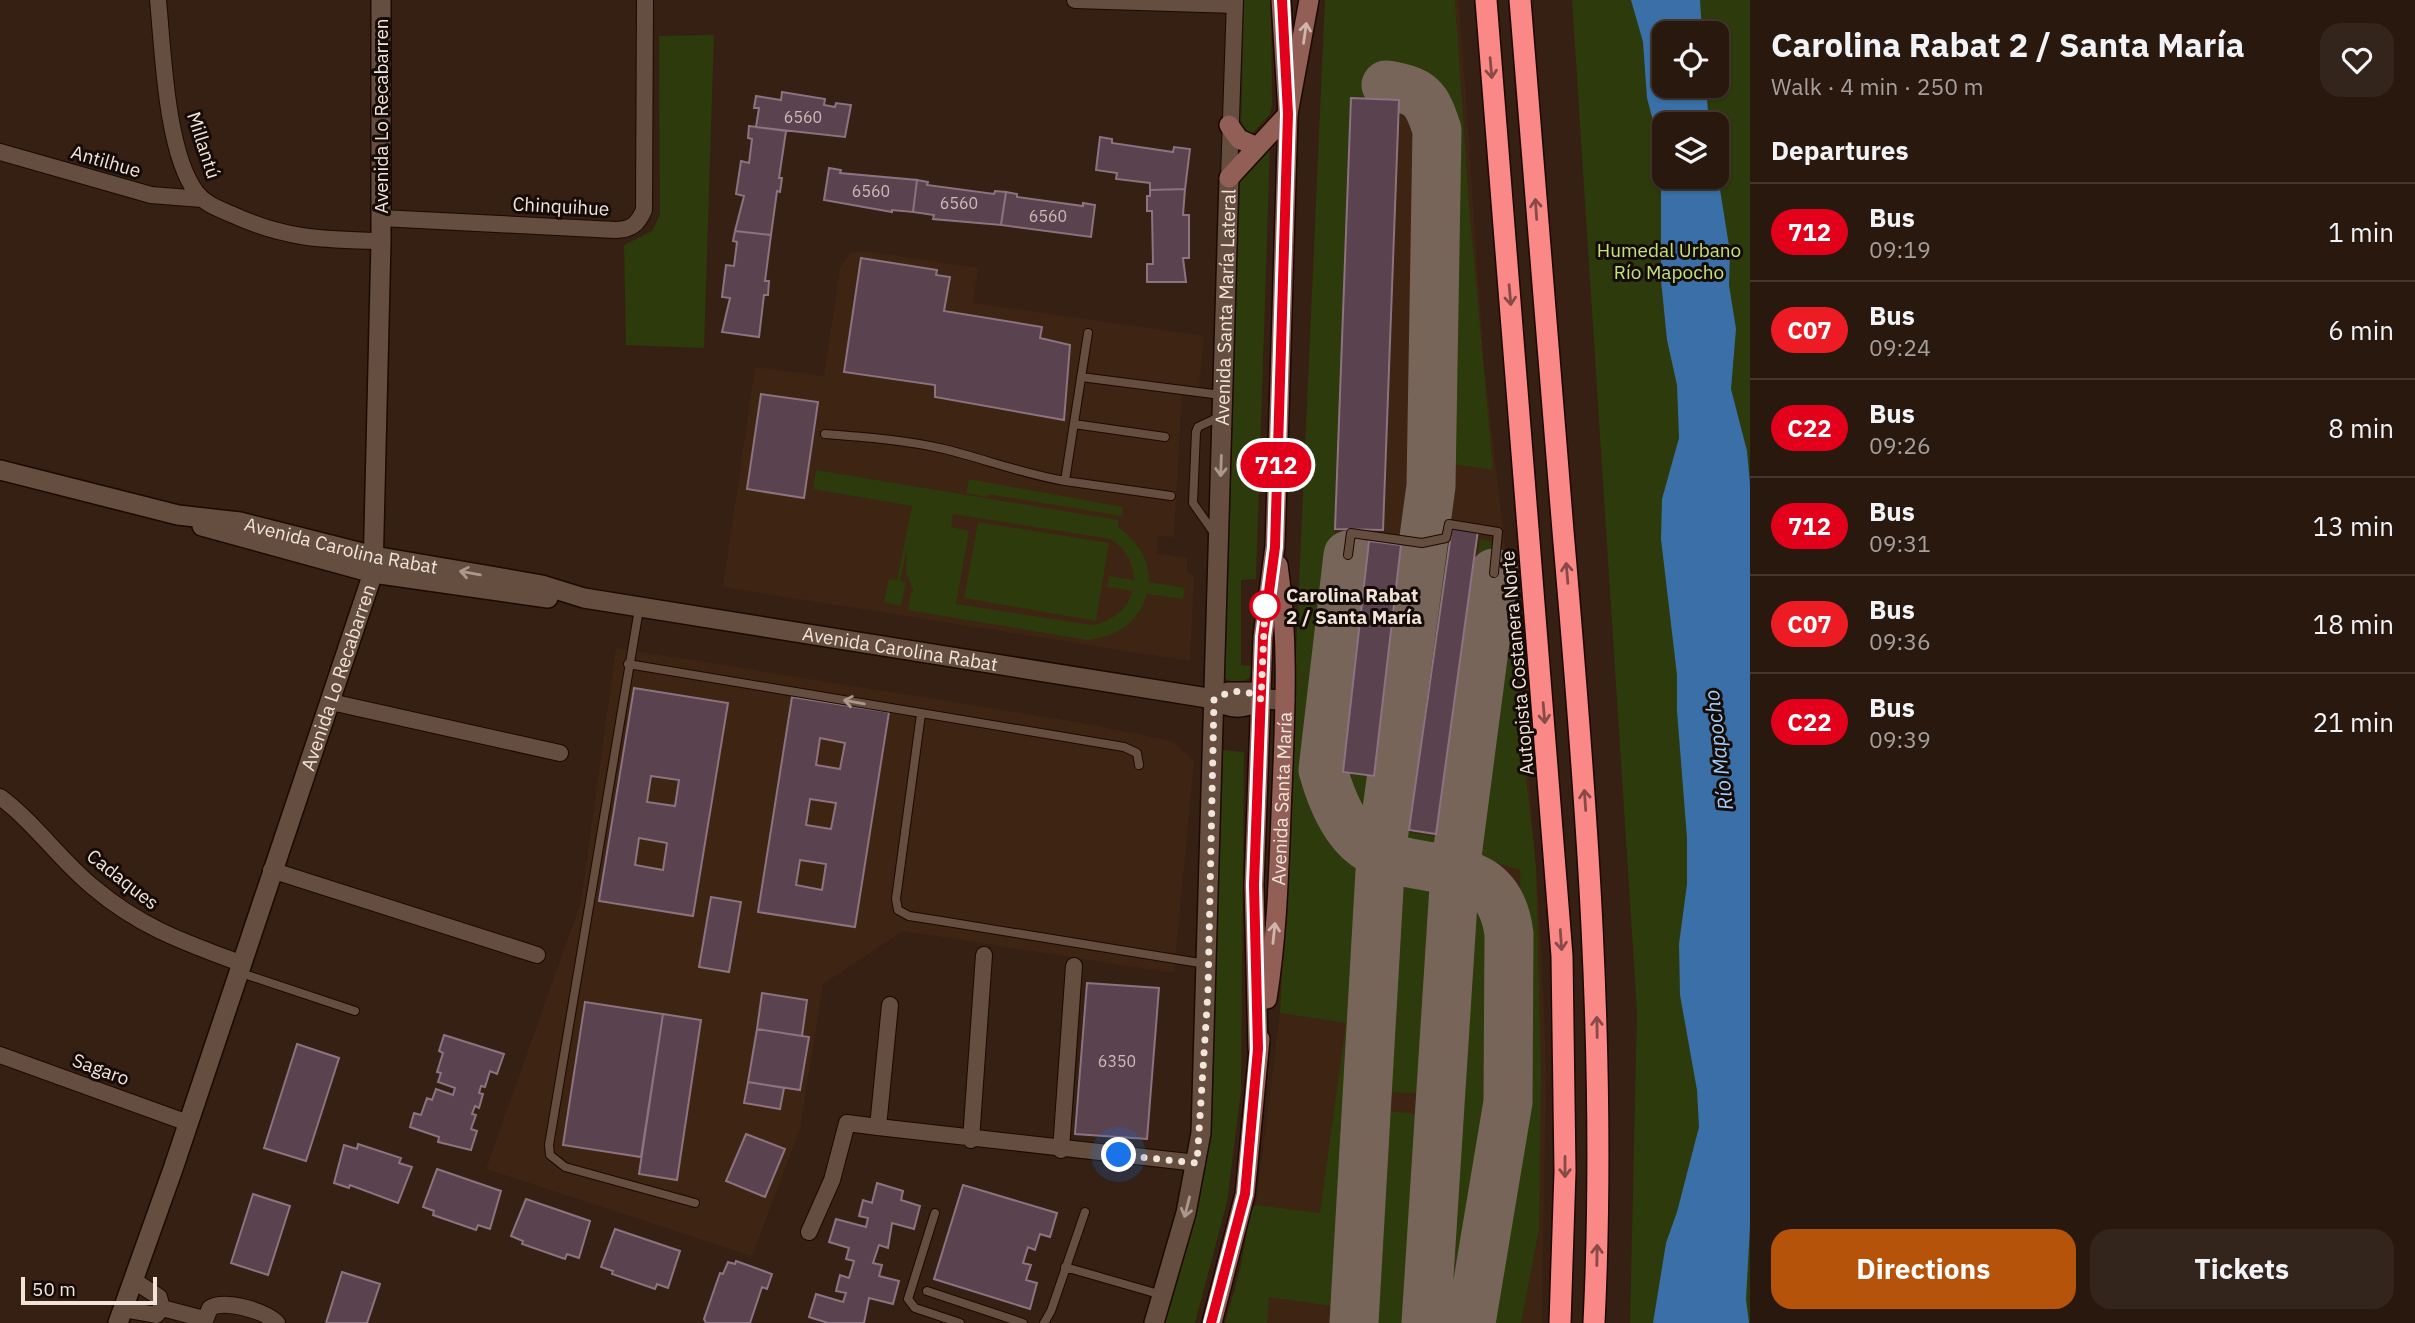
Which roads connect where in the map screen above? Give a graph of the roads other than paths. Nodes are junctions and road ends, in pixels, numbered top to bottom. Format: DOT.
graph roads {
  1 [pos="158,0"];
  2 [pos="380,0"];
  3 [pos="645,0"];
  4 [pos="1075,0"];
  5 [pos="1282,0"];
  6 [pos="1309,0"];
  7 [pos="1486,0"];
  8 [pos="1520,0"];
  9 [pos="1535,0"];
  10 [pos="1235,2"];
  11 [pos="1288,114"];
  12 [pos="1229,125"];
  13 [pos="1531,136"];
  14 [pos="1257,147"];
  15 [pos="0,152"];
  16 [pos="1229,178"];
  17 [pos="202,199"];
  18 [pos="381,218"];
  19 [pos="381,241"];
  20 [pos="1088,333"];
  21 [pos="1082,377"];
  22 [pos="1224,395"];
  23 [pos="1222,416"];
  24 [pos="1074,424"];
  25 [pos="825,433"];
  26 [pos="1165,437"];
  27 [pos="0,470"];
  28 [pos="1065,481"];
  29 [pos="1171,496"];
  30 [pos="1218,537"];
  31 [pos="1275,547"];
  32 [pos="1348,555"];
  33 [pos="374,565"];
  34 [pos="1494,573"];
  35 [pos="639,607"];
  36 [pos="628,664"];
  37 [pos="1214,699"];
  38 [pos="1261,699"];
  39 [pos="1285,700"];
  40 [pos="331,702"];
  41 [pos="921,714"];
  42 [pos="559,753"];
  43 [pos="1139,765"];
  44 [pos="0,797"];
  45 [pos="271,870"];
  46 [pos="537,955"];
  47 [pos="984,955"];
  48 [pos="1208,965"];
  49 [pos="1074,966"];
  50 [pos="239,968"];
  51 [pos="890,1005"];
  52 [pos="355,1012"];
  53 [pos="1258,1049"];
  54 [pos="0,1055"];
  55 [pos="188,1123"];
  56 [pos="877,1127"];
  57 [pos="971,1140"];
  58 [pos="1061,1150"];
  59 [pos="1197,1163"];
  60 [pos="695,1203"];
  61 [pos="1085,1212"];
  62 [pos="935,1213"];
  63 [pos="809,1232"];
  64 [pos="1065,1267"];
  65 [pos="133,1280"];
  66 [pos="927,1291"];
  67 [pos="1162,1294"];
  68 [pos="162,1308"];
  69 [pos="120,1316"];
  70 [pos="204,1321"];
  71 [pos="277,1323"];
  72 [pos="960,1323"];
  73 [pos="1023,1323"];
  74 [pos="1044,1323"];
  75 [pos="1154,1323"];
  76 [pos="1212,1323"];
  77 [pos="1560,1323"];
  78 [pos="1594,1323"];
  1 -- 17 [label="street, Millantú"];
  2 -- 18 [label="street, Avenida Lo Recabarren"];
  3 -- 18 [label="street, Chinquihue"];
  4 -- 10 [label="street"];
  5 -- 11 [label="main road, Avenida Santa María"];
  11 -- 6 [label="main road, Avenida Santa María, one-way"];
  7 -- 77 [label="highway, Autopista Costanera Norte, one-way"];
  8 -- 13 [label="highway"];
  9 -- 13 [label="highway"];
  10 -- 12 [label="street, Avenida Santa María Lateral"];
  11 -- 14 [label="main road"];
  11 -- 31 [label="main road, Avenida Santa María"];
  12 -- 14 [label="main road"];
  12 -- 16 [label="street, Avenida Santa María Lateral"];
  78 -- 13 [label="highway, one-way"];
  14 -- 16 [label="main road"];
  15 -- 17 [label="street, Antilhue"];
  16 -- 22 [label="street, Avenida Santa María Lateral"];
  17 -- 19 [label="street, Millantú"];
  18 -- 19 [label="street, Avenida Lo Recabarren"];
  19 -- 33 [label="street, Avenida Lo Recabarren"];
  20 -- 21 [label="lane"];
  21 -- 22 [label="lane"];
  21 -- 24 [label="lane"];
  22 -- 23 [label="street, Avenida Santa María Lateral"];
  23 -- 30 [label="street, Avenida Santa María Lateral, one-way"];
  23 -- 30 [label="lane"];
  24 -- 26 [label="lane"];
  24 -- 28 [label="lane"];
  25 -- 28 [label="lane"];
  27 -- 33 [label="street, Avenida Carolina Rabat"];
  28 -- 29 [label="lane"];
  30 -- 37 [label="street, Avenida Santa María Lateral"];
  31 -- 38 [label="main road, Avenida Santa María"];
  31 -- 39 [label="main road, Avenida Santa María"];
  32 -- 34 [label="lane"];
  33 -- 35 [label="street, Avenida Carolina Rabat"];
  33 -- 40 [label="street, Avenida Lo Recabarren"];
  35 -- 36 [label="lane"];
  35 -- 37 [label="street, Avenida Carolina Rabat"];
  41 -- 36 [label="lane, one-way"];
  36 -- 60 [label="lane"];
  37 -- 38 [label="street, Avenida Carolina Rabat"];
  37 -- 48 [label="street, Avenida Santa María Lateral"];
  38 -- 39 [label="street, Avenida Carolina Rabat"];
  38 -- 53 [label="main road, Avenida Santa María"];
  53 -- 39 [label="main road, Avenida Santa María, one-way"];
  40 -- 42 [label="street"];
  40 -- 45 [label="street, Avenida Lo Recabarren"];
  41 -- 43 [label="lane"];
  41 -- 48 [label="lane"];
  44 -- 50 [label="street, Cadaques"];
  45 -- 46 [label="street"];
  45 -- 50 [label="street, Avenida Lo Recabarren"];
  47 -- 57 [label="street"];
  48 -- 59 [label="street, Avenida Santa María Lateral"];
  49 -- 58 [label="street"];
  50 -- 52 [label="lane"];
  50 -- 55 [label="street, Avenida Lo Recabarren"];
  51 -- 56 [label="street"];
  53 -- 76 [label="main road, Avenida Santa María"];
  54 -- 55 [label="street, Sagaro"];
  55 -- 65 [label="street, Avenida Lo Recabarren"];
  56 -- 57 [label="street"];
  56 -- 63 [label="street"];
  57 -- 58 [label="street"];
  58 -- 59 [label="street"];
  59 -- 67 [label="street, Avenida Santa María Lateral, one-way"];
  61 -- 64 [label="lane"];
  62 -- 72 [label="lane"];
  64 -- 67 [label="lane"];
  64 -- 74 [label="lane"];
  65 -- 68 [label="street"];
  65 -- 69 [label="street, Avenida Lo Recabarren"];
  66 -- 73 [label="lane"];
  67 -- 75 [label="street, Avenida Santa María Lateral"];
  68 -- 69 [label="street"];
  68 -- 70 [label="street"];
  70 -- 71 [label="street"];
}
